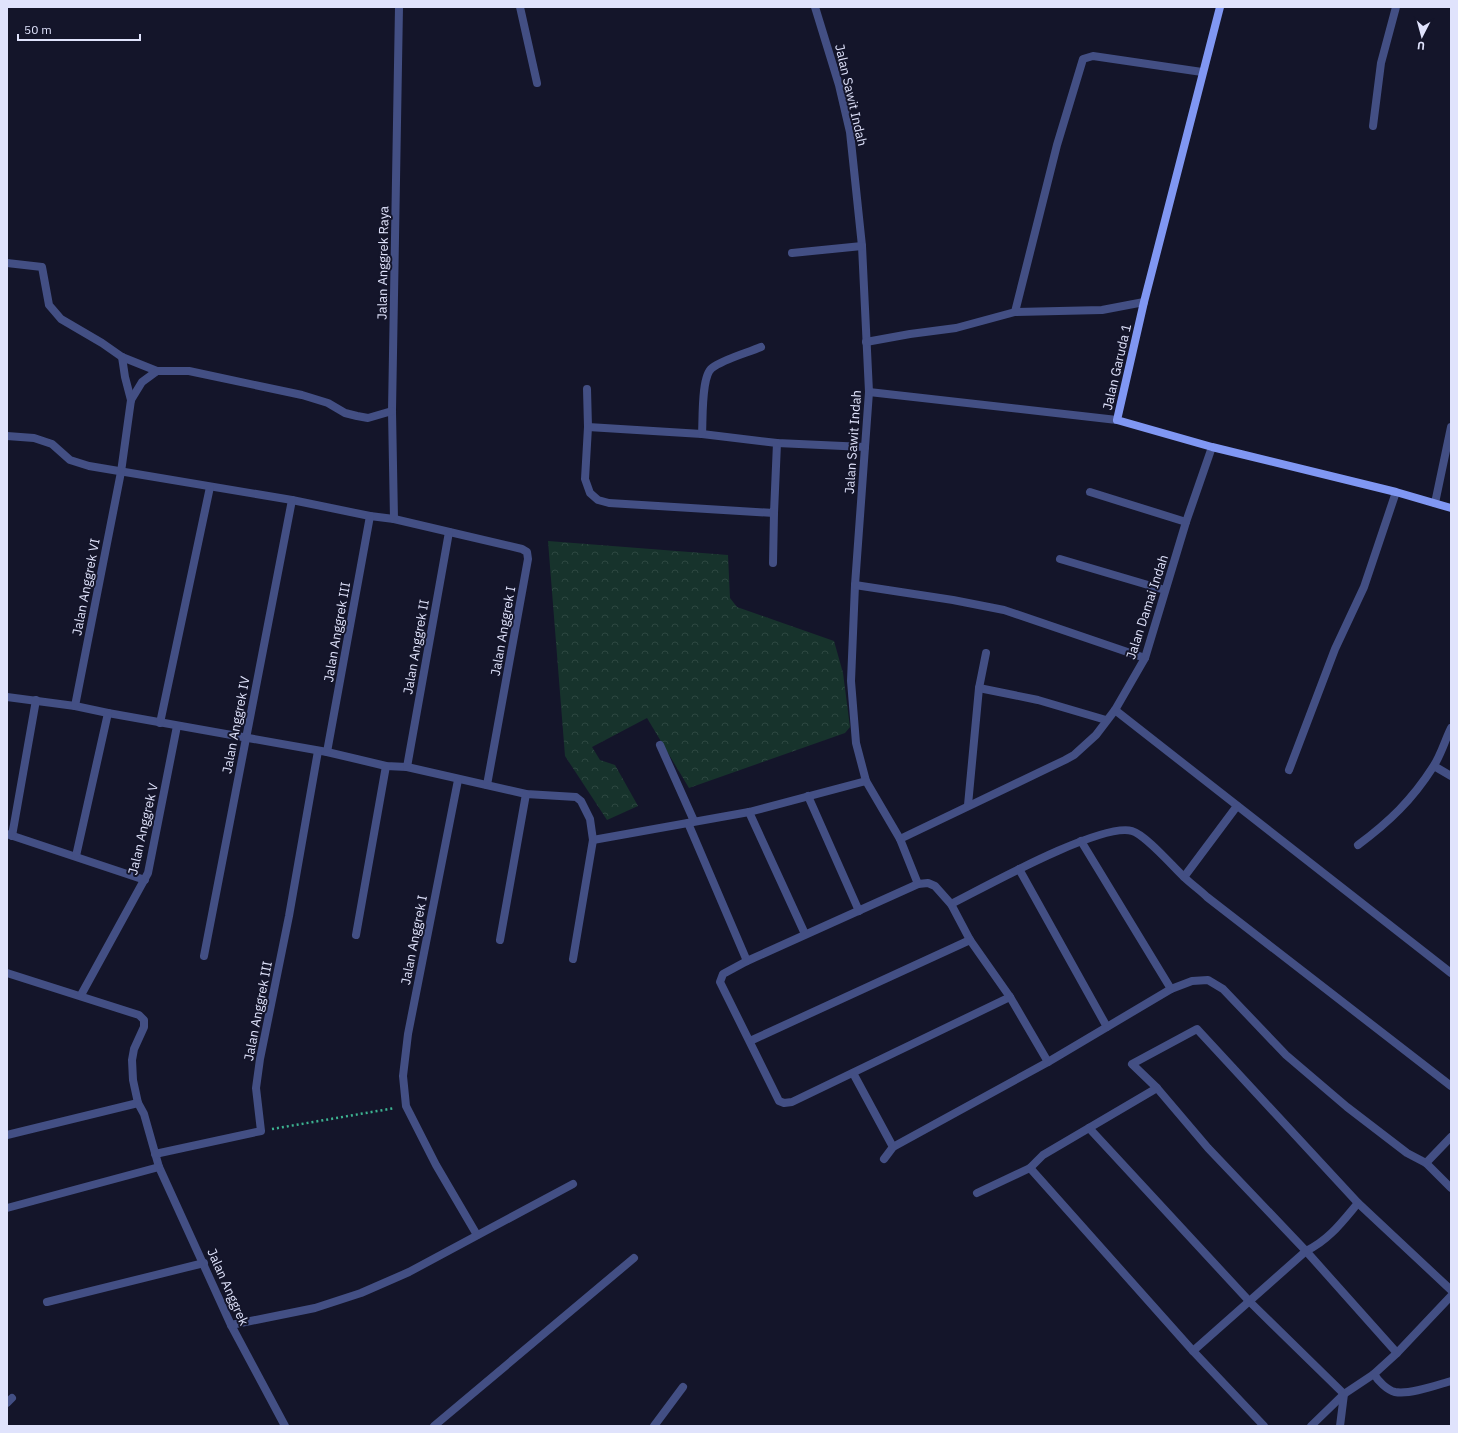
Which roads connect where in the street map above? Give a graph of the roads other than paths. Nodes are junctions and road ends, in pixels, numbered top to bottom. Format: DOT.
graph roads {
  1 [pos="399,7"];
  2 [pos="520,7"];
  3 [pos="815,7"];
  4 [pos="1220,7"];
  5 [pos="1396,7"];
  6 [pos="1202,72"];
  7 [pos="537,83"];
  8 [pos="1374,126"];
  9 [pos="862,246"];
  10 [pos="792,253"];
  11 [pos="7,263"];
  12 [pos="1144,302"];
  13 [pos="1015,312"];
  14 [pos="866,342"];
  15 [pos="761,347"];
  16 [pos="122,357"];
  17 [pos="157,371"];
  18 [pos="587,389"];
  19 [pos="869,392"];
  20 [pos="131,400"];
  21 [pos="392,411"];
  22 [pos="1117,420"];
  23 [pos="588,427"];
  24 [pos="1451,427"];
  25 [pos="702,434"];
  26 [pos="7,436"];
  27 [pos="777,444"];
  28 [pos="865,447"];
  29 [pos="1212,447"];
  30 [pos="121,472"];
  31 [pos="210,487"];
  32 [pos="1090,492"];
  33 [pos="1396,492"];
  34 [pos="292,500"];
  35 [pos="1435,503"];
  36 [pos="1451,508"];
  37 [pos="774,513"];
  38 [pos="370,516"];
  39 [pos="394,520"];
  40 [pos="1186,522"];
  41 [pos="449,532"];
  42 [pos="1060,559"];
  43 [pos="773,563"];
  44 [pos="855,585"];
  45 [pos="1165,590"];
  46 [pos="986,653"];
  47 [pos="1145,658"];
  48 [pos="980,688"];
  49 [pos="7,697"];
  50 [pos="36,700"];
  51 [pos="75,706"];
  52 [pos="1115,710"];
  53 [pos="108,713"];
  54 [pos="1106,720"];
  55 [pos="160,723"];
  56 [pos="177,726"];
  57 [pos="1451,728"];
  58 [pos="246,738"];
  59 [pos="660,745"];
  60 [pos="318,751"];
  61 [pos="327,752"];
  62 [pos="386,766"];
  63 [pos="1434,766"];
  64 [pos="407,767"];
  65 [pos="1289,770"];
  66 [pos="1451,776"];
  67 [pos="458,780"];
  68 [pos="866,781"];
  69 [pos="487,785"];
  70 [pos="526,794"];
  71 [pos="808,796"];
  72 [pos="968,806"];
  73 [pos="1237,806"];
  74 [pos="749,812"];
  75 [pos="691,822"];
  76 [pos="10,835"];
  77 [pos="900,839"];
  78 [pos="593,840"];
  79 [pos="1081,841"];
  80 [pos="1358,844"];
  81 [pos="76,856"];
  82 [pos="1019,869"];
  83 [pos="1184,877"];
  84 [pos="145,880"];
  85 [pos="918,884"];
  86 [pos="951,904"];
  87 [pos="859,911"];
  88 [pos="805,934"];
  89 [pos="356,935"];
  90 [pos="500,940"];
  91 [pos="970,940"];
  92 [pos="204,956"];
  93 [pos="573,959"];
  94 [pos="747,961"];
  95 [pos="7,973"];
  96 [pos="1451,973"];
  97 [pos="1171,988"];
  98 [pos="81,995"];
  99 [pos="1010,997"];
  100 [pos="1107,1027"];
  101 [pos="750,1041"];
  102 [pos="1048,1062"];
  103 [pos="853,1073"];
  104 [pos="1451,1086"];
  105 [pos="1157,1088"];
  106 [pos="138,1103"];
  107 [pos="1089,1128"];
  108 [pos="7,1135"];
  109 [pos="1451,1137"];
  110 [pos="892,1147"];
  111 [pos="155,1154"];
  112 [pos="884,1160"];
  113 [pos="1426,1163"];
  114 [pos="159,1167"];
  115 [pos="1030,1168"];
  116 [pos="573,1184"];
  117 [pos="1451,1188"];
  118 [pos="977,1193"];
  119 [pos="1358,1202"];
  120 [pos="7,1208"];
  121 [pos="477,1236"];
  122 [pos="1306,1251"];
  123 [pos="634,1258"];
  124 [pos="204,1263"];
  125 [pos="1451,1290"];
  126 [pos="1451,1296"];
  127 [pos="47,1302"];
  128 [pos="1250,1302"];
  129 [pos="231,1325"];
  130 [pos="1193,1351"];
  131 [pos="1397,1353"];
  132 [pos="1374,1374"];
  133 [pos="1451,1381"];
  134 [pos="683,1387"];
  135 [pos="1344,1394"];
  136 [pos="285,1426"];
  137 [pos="434,1426"];
  138 [pos="654,1426"];
  139 [pos="1264,1426"];
  140 [pos="1311,1426"];
  141 [pos="1340,1426"];
  1 -- 21 [label="street, Jalan Anggrek Raya"];
  2 -- 7 [label="street"];
  3 -- 9 [label="street, Jalan Sawit Indah"];
  4 -- 6 [label="street, Jalan Garuda 1"];
  5 -- 8 [label="street"];
  6 -- 12 [label="street, Jalan Garuda 1"];
  6 -- 13 [label="street"];
  9 -- 10 [label="street"];
  9 -- 14 [label="street, Jalan Sawit Indah"];
  11 -- 16 [label="street"];
  12 -- 13 [label="street"];
  12 -- 22 [label="street, Jalan Garuda 1"];
  13 -- 14 [label="street"];
  14 -- 19 [label="street, Jalan Sawit Indah"];
  15 -- 25 [label="street"];
  16 -- 17 [label="street"];
  16 -- 20 [label="street"];
  17 -- 20 [label="street"];
  17 -- 21 [label="street"];
  18 -- 23 [label="street"];
  19 -- 22 [label="street"];
  19 -- 28 [label="street, Jalan Sawit Indah"];
  20 -- 30 [label="street, Jalan Anggrek VI"];
  21 -- 39 [label="street, Jalan Anggrek Raya"];
  22 -- 29 [label="street, Jalan Garuda 1"];
  23 -- 25 [label="street"];
  23 -- 37 [label="street"];
  24 -- 35 [label="street"];
  25 -- 27 [label="street"];
  26 -- 30 [label="street"];
  27 -- 28 [label="street"];
  27 -- 37 [label="street"];
  28 -- 44 [label="street, Jalan Sawit Indah"];
  29 -- 33 [label="street, Jalan Garuda 1"];
  29 -- 40 [label="street, Jalan Damai Indah"];
  30 -- 31 [label="street"];
  30 -- 51 [label="street, Jalan Anggrek VI"];
  31 -- 34 [label="street"];
  31 -- 55 [label="street"];
  32 -- 40 [label="street"];
  33 -- 35 [label="street, Jalan Garuda 1"];
  33 -- 65 [label="street"];
  34 -- 38 [label="street"];
  34 -- 58 [label="street, Jalan Anggrek IV"];
  35 -- 36 [label="street, Jalan Garuda 1"];
  37 -- 43 [label="street"];
  38 -- 39 [label="street"];
  38 -- 61 [label="street, Jalan Anggrek III"];
  39 -- 41 [label="street"];
  40 -- 45 [label="street, Jalan Damai Indah"];
  41 -- 64 [label="street, Jalan Anggrek II"];
  41 -- 69 [label="street, Jalan Anggrek I"];
  42 -- 45 [label="street"];
  44 -- 47 [label="street"];
  44 -- 68 [label="street, Jalan Sawit Indah"];
  45 -- 47 [label="street, Jalan Damai Indah"];
  46 -- 48 [label="street"];
  47 -- 52 [label="street, Jalan Damai Indah"];
  48 -- 54 [label="street"];
  48 -- 72 [label="street"];
  49 -- 50 [label="street"];
  50 -- 51 [label="street"];
  50 -- 76 [label="street"];
  51 -- 53 [label="street"];
  52 -- 54 [label="street, Jalan Damai Indah"];
  52 -- 73 [label="street"];
  53 -- 55 [label="street"];
  53 -- 81 [label="street"];
  54 -- 72 [label="street, Jalan Damai Indah"];
  55 -- 56 [label="street"];
  56 -- 58 [label="street"];
  56 -- 84 [label="street, Jalan Anggrek V"];
  57 -- 63 [label="street"];
  58 -- 60 [label="street"];
  58 -- 92 [label="street, Jalan Anggrek IV"];
  59 -- 75 [label="street"];
  60 -- 61 [label="street"];
  60 -- 111 [label="street, Jalan Anggrek III"];
  61 -- 62 [label="street"];
  62 -- 64 [label="street"];
  62 -- 89 [label="street"];
  63 -- 66 [label="street"];
  63 -- 80 [label="street"];
  64 -- 67 [label="street"];
  67 -- 69 [label="street"];
  67 -- 121 [label="street, Jalan Anggrek I"];
  68 -- 71 [label="street"];
  68 -- 77 [label="street, Jalan Sawit Indah"];
  69 -- 70 [label="street"];
  70 -- 78 [label="street"];
  70 -- 90 [label="street"];
  71 -- 74 [label="street"];
  71 -- 87 [label="street"];
  72 -- 77 [label="street, Jalan Damai Indah"];
  73 -- 83 [label="street"];
  73 -- 96 [label="street"];
  74 -- 75 [label="street"];
  74 -- 88 [label="street"];
  75 -- 78 [label="street"];
  75 -- 94 [label="street"];
  76 -- 81 [label="street"];
  77 -- 85 [label="street, Jalan Sawit Indah"];
  78 -- 93 [label="street"];
  79 -- 82 [label="street"];
  79 -- 83 [label="street"];
  79 -- 97 [label="street"];
  81 -- 84 [label="street"];
  82 -- 86 [label="street"];
  82 -- 100 [label="street"];
  83 -- 104 [label="street"];
  84 -- 98 [label="street, Jalan Anggrek V"];
  85 -- 86 [label="street"];
  85 -- 87 [label="street"];
  86 -- 91 [label="street"];
  87 -- 88 [label="street"];
  88 -- 94 [label="street"];
  91 -- 99 [label="street"];
  91 -- 101 [label="street"];
  94 -- 101 [label="street"];
  95 -- 98 [label="street"];
  97 -- 100 [label="street"];
  97 -- 113 [label="street"];
  98 -- 106 [label="street, Jalan Anggrek"];
  99 -- 102 [label="street"];
  99 -- 103 [label="street"];
  100 -- 102 [label="street"];
  101 -- 103 [label="street"];
  102 -- 110 [label="street"];
  103 -- 110 [label="street"];
  105 -- 107 [label="street"];
  105 -- 119 [label="street"];
  105 -- 122 [label="street"];
  106 -- 108 [label="street"];
  106 -- 111 [label="street, Jalan Anggrek"];
  107 -- 115 [label="street"];
  107 -- 128 [label="street"];
  109 -- 113 [label="street"];
  110 -- 112 [label="street"];
  111 -- 114 [label="street, Jalan Anggrek"];
  113 -- 117 [label="street"];
  114 -- 120 [label="street"];
  114 -- 124 [label="street, Jalan Anggrek"];
  115 -- 118 [label="street"];
  115 -- 130 [label="street"];
  116 -- 121 [label="street"];
  119 -- 122 [label="street"];
  119 -- 125 [label="street"];
  121 -- 129 [label="street"];
  122 -- 128 [label="street"];
  122 -- 131 [label="street"];
  123 -- 137 [label="street"];
  124 -- 127 [label="street"];
  124 -- 129 [label="street, Jalan Anggrek"];
  126 -- 131 [label="street"];
  128 -- 130 [label="street"];
  128 -- 135 [label="street"];
  129 -- 136 [label="street, Jalan Anggrek"];
  130 -- 139 [label="street"];
  131 -- 132 [label="street"];
  132 -- 133 [label="street"];
  132 -- 135 [label="street"];
  134 -- 138 [label="street"];
  135 -- 140 [label="street"];
  135 -- 141 [label="street"];
}
